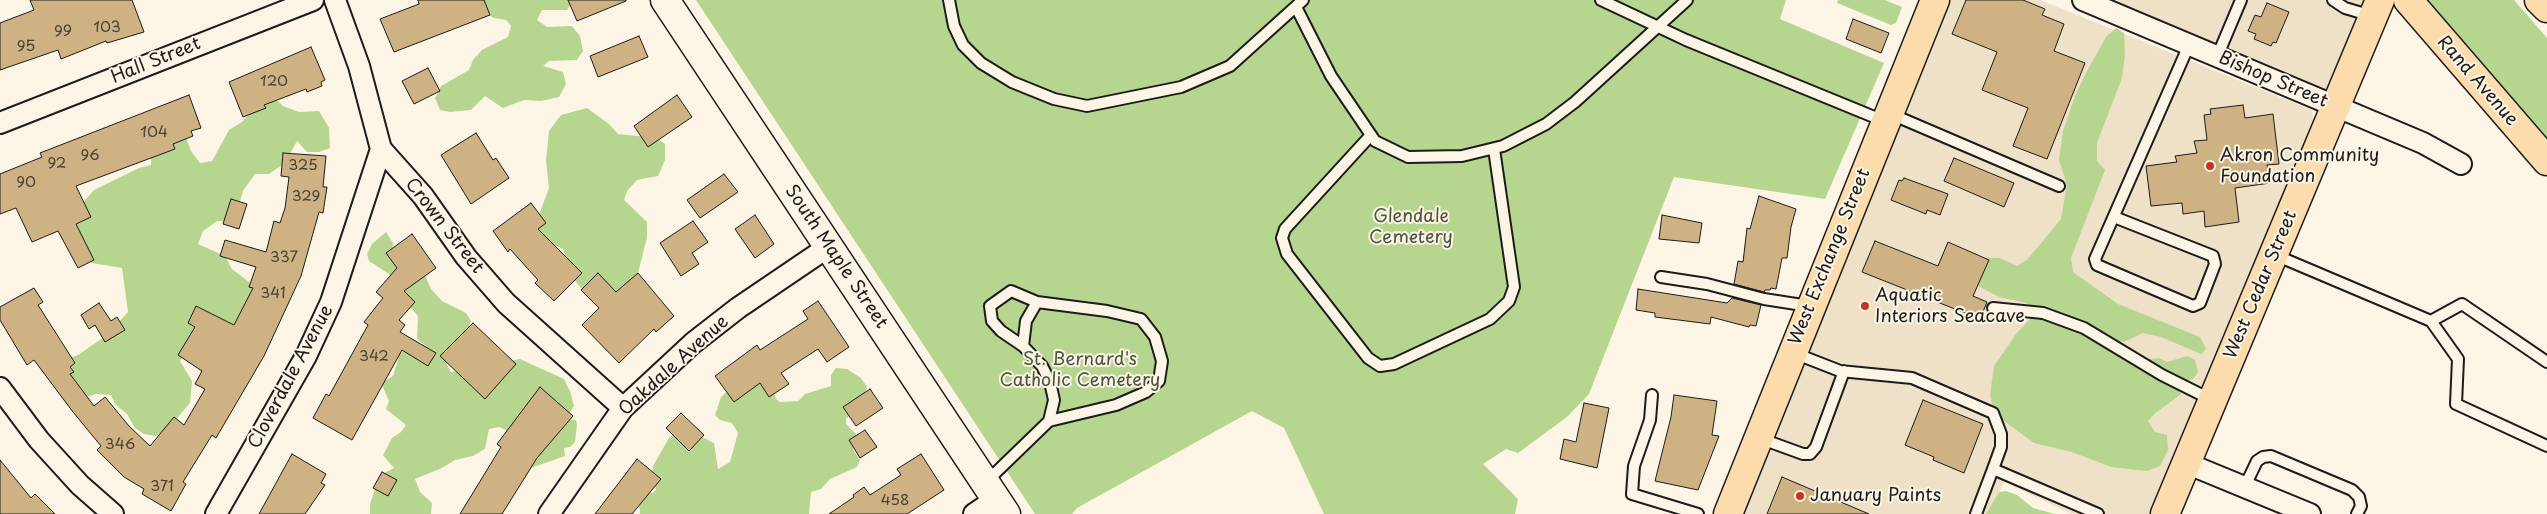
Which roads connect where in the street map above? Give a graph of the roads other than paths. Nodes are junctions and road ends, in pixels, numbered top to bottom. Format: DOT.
graph roads {
  1 [pos="313,0"];
  2 [pos="335,0"];
  3 [pos="665,0"];
  4 [pos="949,0"];
  5 [pos="1601,0"];
  6 [pos="1687,0"];
  7 [pos="1935,0"];
  8 [pos="2241,0"];
  9 [pos="2333,0"];
  10 [pos="2408,0"];
  11 [pos="2539,0"];
  12 [pos="2093,2"];
  13 [pos="1300,3"];
  14 [pos="2377,8"];
  15 [pos="2547,8"];
  16 [pos="1658,28"];
  17 [pos="2189,45"];
  18 [pos="2217,57"];
  19 [pos="2334,106"];
  20 [pos="1886,117"];
  21 [pos="0,123"];
  22 [pos="1371,135"];
  23 [pos="381,149"];
  24 [pos="1494,149"];
  25 [pos="2547,161"];
  26 [pos="2461,164"];
  27 [pos="2059,186"];
  28 [pos="2114,217"];
  29 [pos="828,247"];
  30 [pos="2274,255"];
  31 [pos="1661,277"];
  32 [pos="1037,302"];
  33 [pos="1810,306"];
  34 [pos="1993,308"];
  35 [pos="2432,321"];
  36 [pos="1023,346"];
  37 [pos="1792,352"];
  38 [pos="2547,362"];
  39 [pos="1844,371"];
  40 [pos="0,388"];
  41 [pos="1652,395"];
  42 [pos="2212,401"];
  43 [pos="623,408"];
  44 [pos="1049,421"];
  45 [pos="1758,437"];
  46 [pos="2547,446"];
  47 [pos="2186,463"];
  48 [pos="1993,469"];
  49 [pos="2245,486"];
  50 [pos="990,502"];
  51 [pos="113,514"];
  52 [pos="216,514"];
  53 [pos="549,514"];
  54 [pos="1698,514"];
  55 [pos="1728,514"];
  56 [pos="1976,514"];
  57 [pos="2098,514"];
  58 [pos="2165,514"];
  59 [pos="2310,514"];
  60 [pos="2357,514"];
  1 -- 21 [label="street, Hall Street"];
  2 -- 23 [label="street, Crown Street"];
  3 -- 29 [label="main road, South Maple Street"];
  4 -- 13 [label="lane"];
  5 -- 16 [label="lane"];
  6 -- 16 [label="lane"];
  7 -- 20 [label="main road, West Exchange Street"];
  8 -- 18 [label="lane"];
  9 -- 14 [label="lane"];
  10 -- 25 [label="main road, Rand Avenue"];
  11 -- 15 [label="main road"];
  12 -- 17 [label="street, Bishop Street"];
  13 -- 22 [label="lane"];
  14 -- 19 [label="main road, West Cedar Street"];
  16 -- 20 [label="lane"];
  16 -- 24 [label="lane"];
  17 -- 18 [label="street, Bishop Street"];
  17 -- 28 [label="lane"];
  18 -- 19 [label="street, Bishop Street"];
  19 -- 26 [label="street, Bishop Street"];
  19 -- 30 [label="main road, West Cedar Street"];
  20 -- 27 [label="lane"];
  20 -- 33 [label="main road, West Exchange Street"];
  22 -- 24 [label="lane"];
  22 -- 24 [label="lane"];
  23 -- 43 [label="street, Crown Street"];
  23 -- 52 [label="street, Cloverdale Avenue"];
  28 -- 28 [label="lane"];
  29 -- 43 [label="street, Oakdale Avenue"];
  29 -- 50 [label="main road, South Maple Street"];
  30 -- 35 [label="lane"];
  30 -- 42 [label="main road, West Cedar Street"];
  31 -- 33 [label="lane"];
  32 -- 36 [label="lane"];
  32 -- 36 [label="lane"];
  32 -- 44 [label="lane"];
  33 -- 37 [label="main road, West Exchange Street"];
  34 -- 42 [label="lane"];
  35 -- 38 [label="lane"];
  35 -- 46 [label="lane"];
  36 -- 44 [label="lane"];
  37 -- 39 [label="lane"];
  37 -- 45 [label="main road, West Exchange Street"];
  39 -- 45 [label="lane"];
  39 -- 48 [label="lane"];
  40 -- 51 [label="street"];
  41 -- 54 [label="lane"];
  42 -- 47 [label="main road, West Cedar Street"];
  43 -- 53 [label="street, Oakdale Avenue"];
  44 -- 50 [label="lane"];
  45 -- 55 [label="main road, West Exchange Street"];
  47 -- 49 [label="street"];
  47 -- 58 [label="main road, West Cedar Street"];
  48 -- 56 [label="lane"];
  48 -- 57 [label="lane"];
  49 -- 59 [label="street"];
  49 -- 60 [label="lane"];
}
